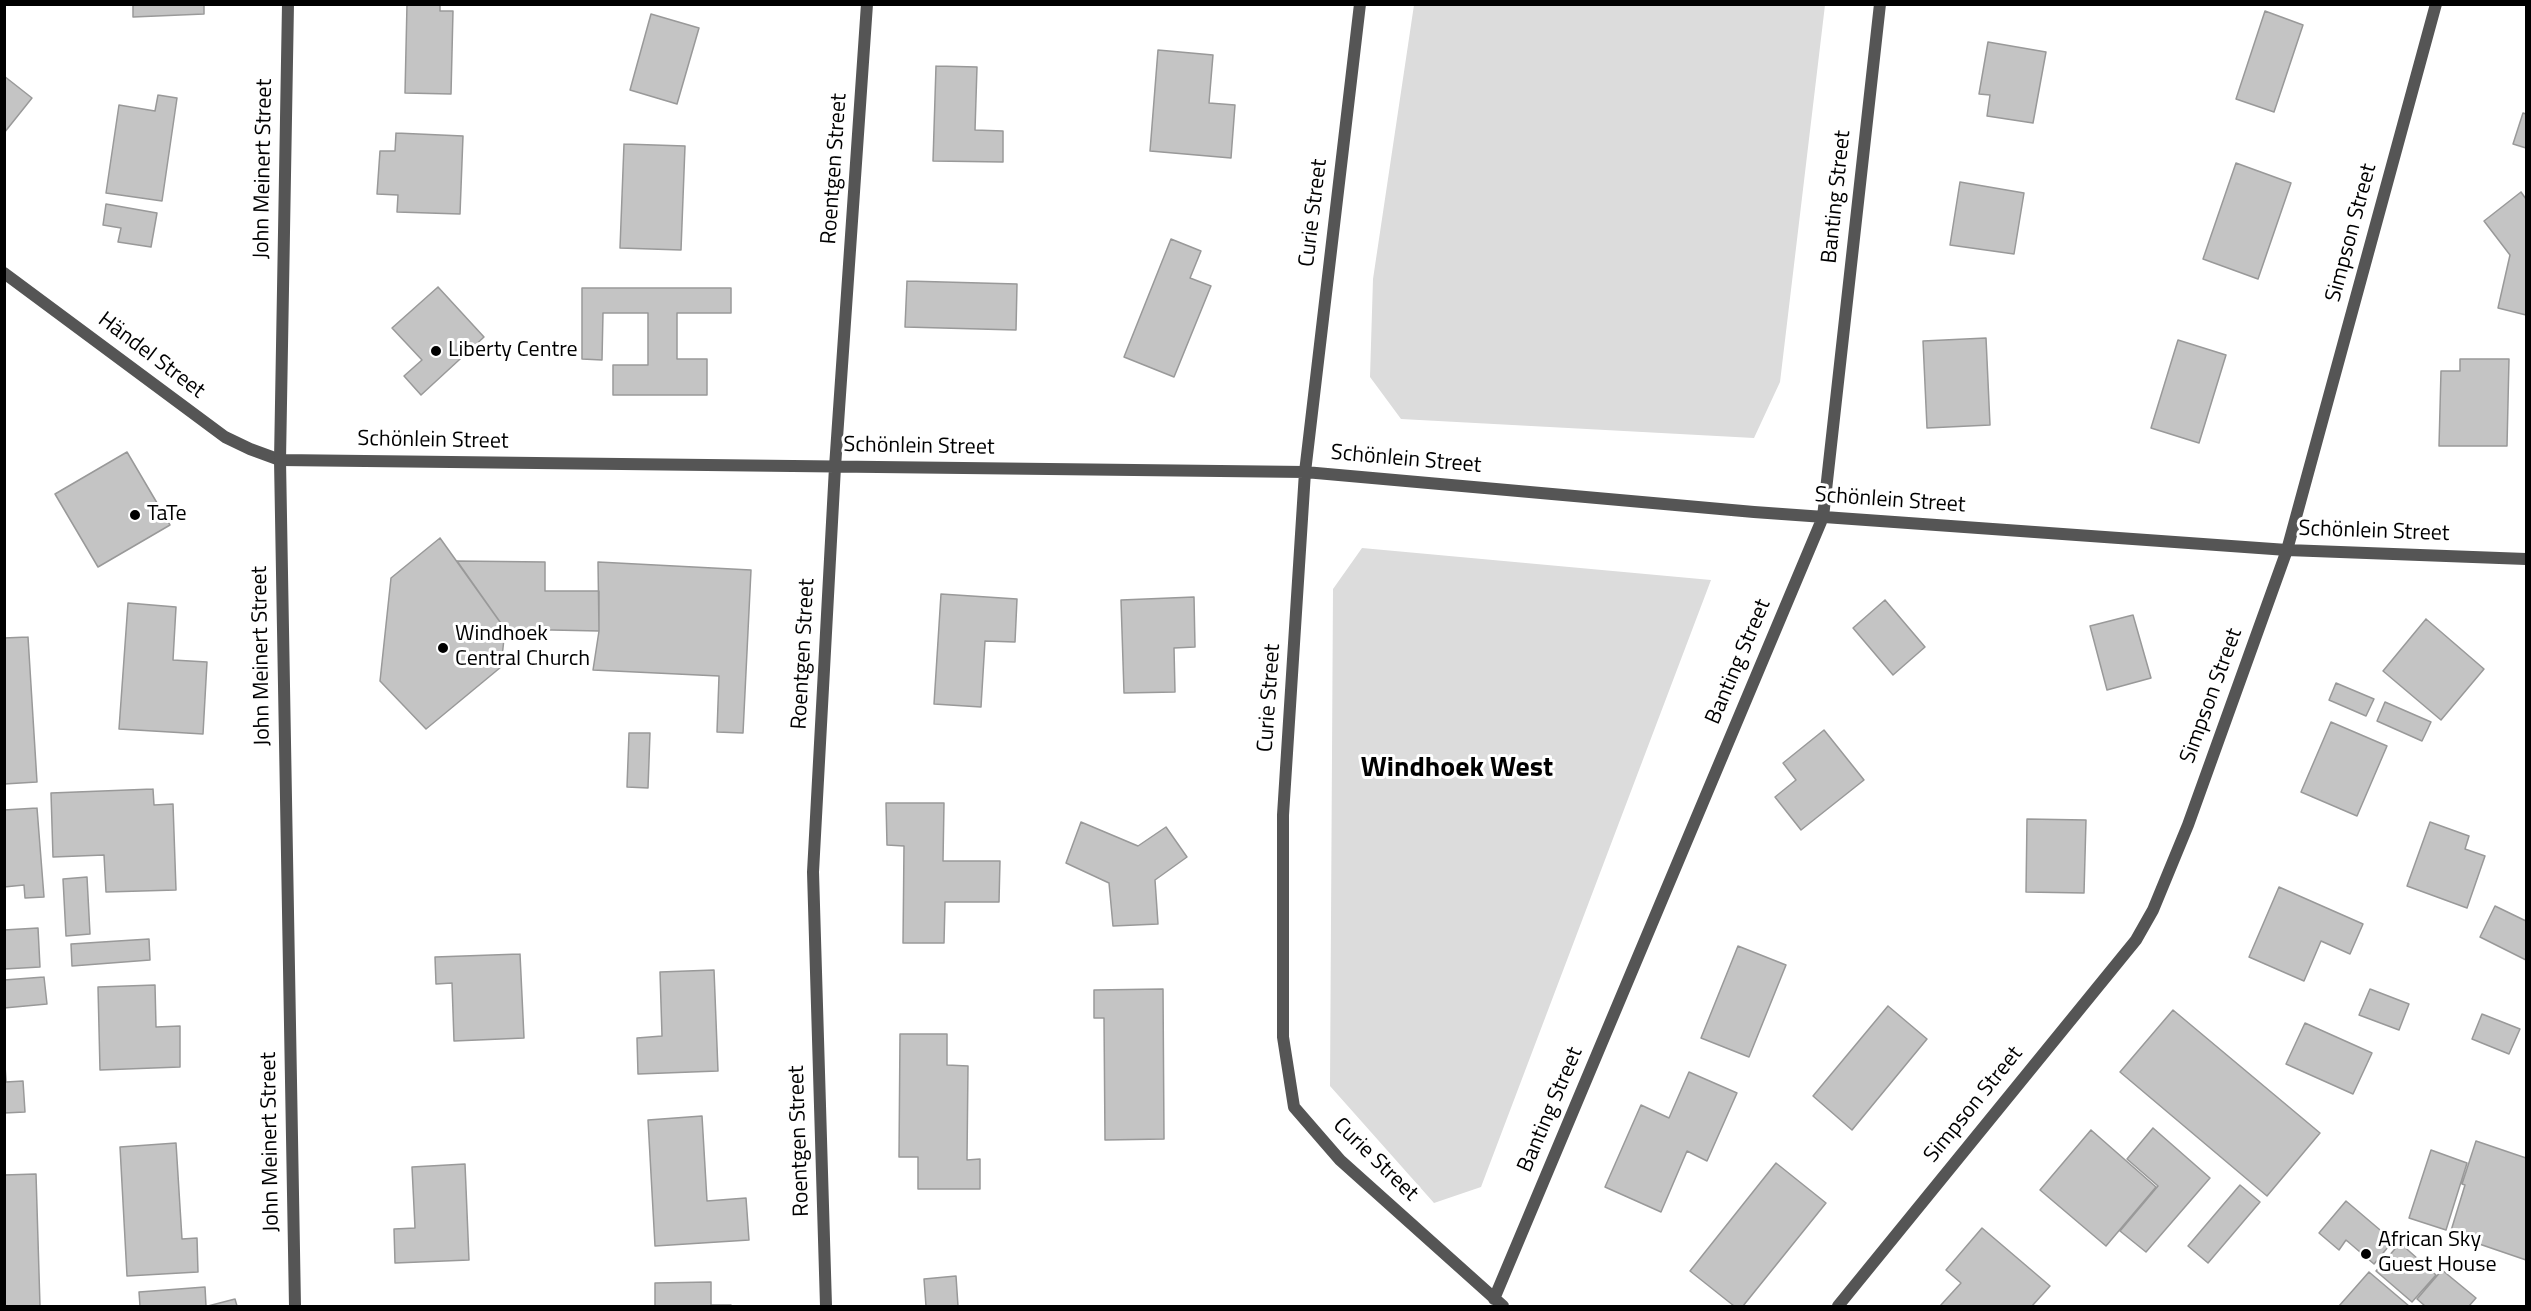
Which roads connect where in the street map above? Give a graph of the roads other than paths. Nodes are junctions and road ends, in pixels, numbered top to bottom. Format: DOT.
graph roads {
  1 [pos="288,4"];
  2 [pos="867,4"];
  3 [pos="1360,4"];
  4 [pos="1880,4"];
  5 [pos="2436,4"];
  6 [pos="4,273"];
  7 [pos="280,460"];
  8 [pos="835,467"];
  9 [pos="1305,472"];
  10 [pos="1823,517"];
  11 [pos="2287,550"];
  12 [pos="2526,559"];
  13 [pos="1499,1303"];
  14 [pos="295,1306"];
  15 [pos="826,1306"];
  16 [pos="1838,1306"];
  1 -- 7 [label="street, John Meinert Street"];
  2 -- 8 [label="street, Roentgen Street"];
  3 -- 9 [label="street, Curie Street"];
  4 -- 10 [label="street, Banting Street"];
  5 -- 11 [label="street, Simpson Street"];
  6 -- 7 [label="street, Händel Street"];
  7 -- 8 [label="street, Schönlein Street"];
  7 -- 14 [label="street, John Meinert Street"];
  8 -- 9 [label="street, Schönlein Street"];
  8 -- 15 [label="street, Roentgen Street"];
  9 -- 10 [label="street, Schönlein Street"];
  9 -- 13 [label="street, Curie Street"];
  10 -- 11 [label="street, Schönlein Street"];
  10 -- 13 [label="street, Banting Street"];
  11 -- 12 [label="street, Schönlein Street"];
  11 -- 16 [label="street, Simpson Street"];
}
